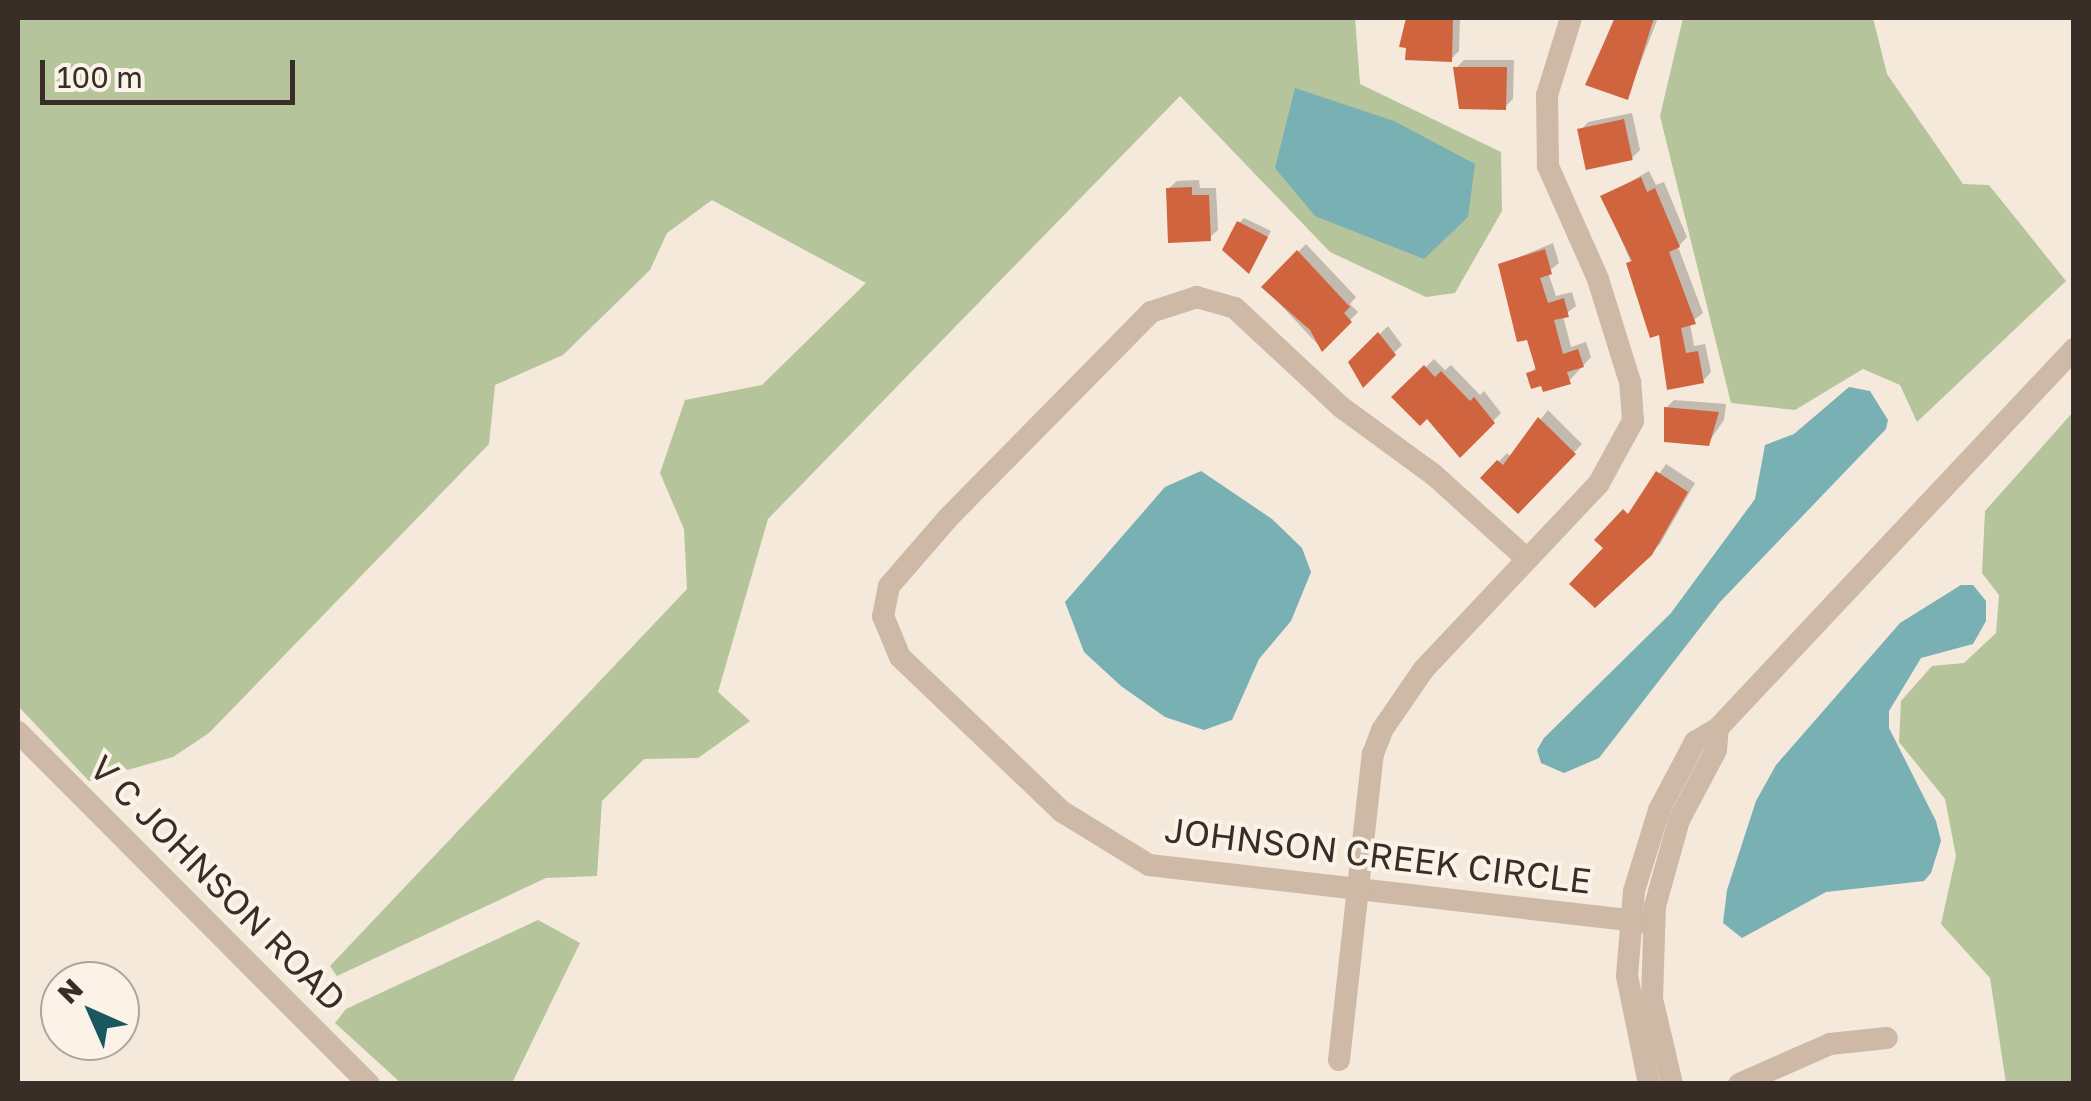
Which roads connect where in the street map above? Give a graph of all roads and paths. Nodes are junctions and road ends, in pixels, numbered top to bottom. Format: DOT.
graph roads {
  1 [pos="1570,18"];
  2 [pos="2074,349"];
  3 [pos="1527,560"];
  4 [pos="18,732"];
  5 [pos="1359,891"];
  6 [pos="1642,921"];
  7 [pos="1887,1038"];
  8 [pos="1339,1060"];
  9 [pos="369,1084"];
  10 [pos="1649,1084"];
  11 [pos="1672,1084"];
  12 [pos="1740,1084"];
  1 -- 3 [label="street"];
  2 -- 6 [label="street"];
  3 -- 5 [label="street"];
  3 -- 5 [label="street, JOHNSON CREEK CIRCLE"];
  4 -- 9 [label="street, V C JOHNSON ROAD"];
  5 -- 6 [label="street, JOHNSON CREEK CIRCLE"];
  5 -- 8 [label="street"];
  6 -- 10 [label="street"];
  6 -- 11 [label="street"];
  7 -- 12 [label="street"];
}
